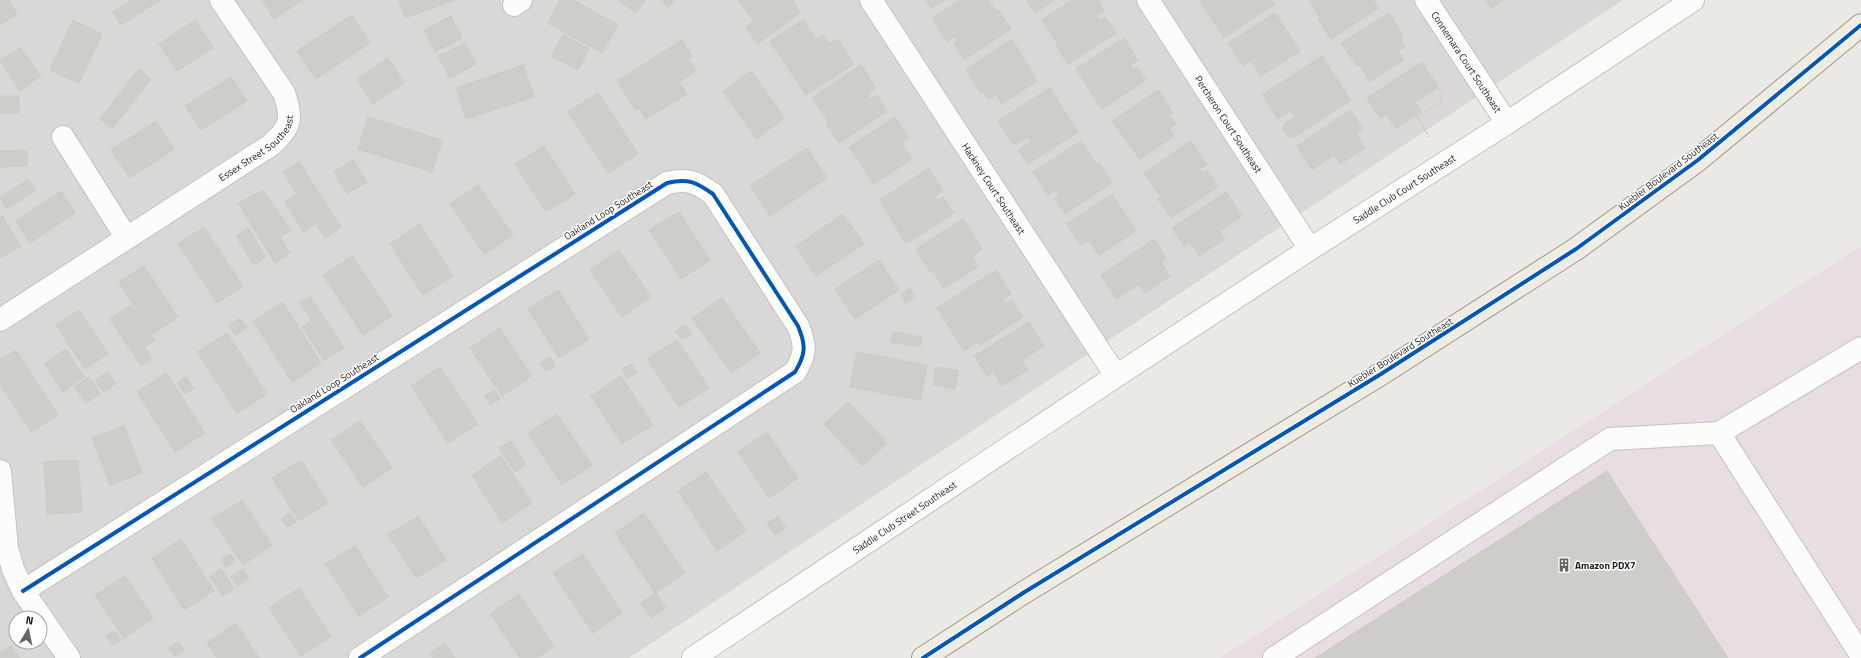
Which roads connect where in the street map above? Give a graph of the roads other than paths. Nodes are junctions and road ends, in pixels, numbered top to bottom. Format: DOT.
graph roads {
  1 [pos="221,0"];
  2 [pos="871,0"];
  3 [pos="1148,0"];
  4 [pos="1426,0"];
  5 [pos="1693,0"];
  6 [pos="1861,25"];
  7 [pos="1507,123"];
  8 [pos="63,137"];
  9 [pos="126,237"];
  10 [pos="1310,249"];
  11 [pos="0,320"];
  12 [pos="1861,348"];
  13 [pos="1116,376"];
  14 [pos="1719,433"];
  15 [pos="0,471"];
  16 [pos="23,591"];
  17 [pos="1861,655"];
  18 [pos="69,658"];
  19 [pos="360,658"];
  20 [pos="693,658"];
  21 [pos="924,658"];
  22 [pos="1274,658"];
  1 -- 9 [label="street, Essex Street Southeast"];
  2 -- 13 [label="street, Hackney Court Southeast"];
  3 -- 10 [label="street, Percheron Court Southeast"];
  4 -- 7 [label="street, Connemara Court Southeast"];
  5 -- 7 [label="street, Saddle Club Court Southeast"];
  6 -- 21 [label="main road, Kuebler Boulevard Southeast"];
  7 -- 10 [label="street, Saddle Club Court Southeast"];
  8 -- 9 [label="street"];
  9 -- 11 [label="street, Essex Street Southeast"];
  10 -- 13 [label="street, Saddle Club Court Southeast"];
  12 -- 14 [label="street"];
  13 -- 20 [label="street, Saddle Club Street Southeast"];
  14 -- 17 [label="street"];
  14 -- 22 [label="street"];
  15 -- 16 [label="street"];
  16 -- 18 [label="street"];
  16 -- 19 [label="street, Oakland Loop Southeast"];
}
